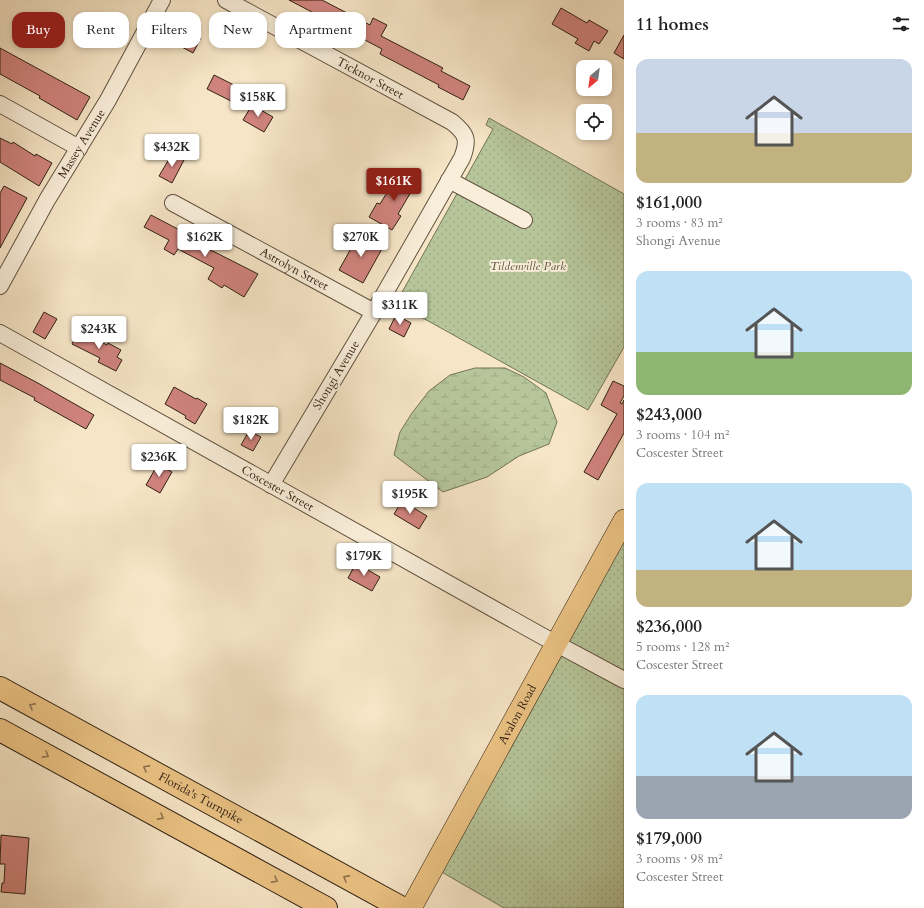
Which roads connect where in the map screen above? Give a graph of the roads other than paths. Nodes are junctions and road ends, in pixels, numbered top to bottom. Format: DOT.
graph roads {
  1 [pos="162,0"];
  2 [pos="226,0"];
  3 [pos="0,104"];
  4 [pos="466,138"];
  5 [pos="79,148"];
  6 [pos="449,180"];
  7 [pos="172,203"];
  8 [pos="524,220"];
  9 [pos="0,286"];
  10 [pos="374,312"];
  11 [pos="0,333"];
  12 [pos="271,485"];
  13 [pos="624,520"];
  14 [pos="556,644"];
  15 [pos="624,680"];
  16 [pos="0,688"];
  17 [pos="0,730"];
  18 [pos="326,908"];
  19 [pos="402,908"];
  20 [pos="411,908"];
  1 -- 5 [label="street, Massey Avenue"];
  2 -- 4 [label="street, Ticknor Street"];
  3 -- 5 [label="street"];
  4 -- 6 [label="street, Shongi Avenue"];
  5 -- 9 [label="street, Massey Avenue"];
  6 -- 8 [label="street"];
  6 -- 10 [label="street, Shongi Avenue"];
  7 -- 10 [label="street, Astrolyn Street"];
  10 -- 12 [label="street, Shongi Avenue"];
  11 -- 12 [label="street, Coscester Street"];
  12 -- 14 [label="street, Coscester Street"];
  13 -- 14 [label="main road, Avalon Road"];
  14 -- 15 [label="street, Coscester Street"];
  14 -- 20 [label="main road, Avalon Road"];
  19 -- 16 [label="highway, Florida's Turnpike, one-way"];
  17 -- 18 [label="highway, one-way"];
}
